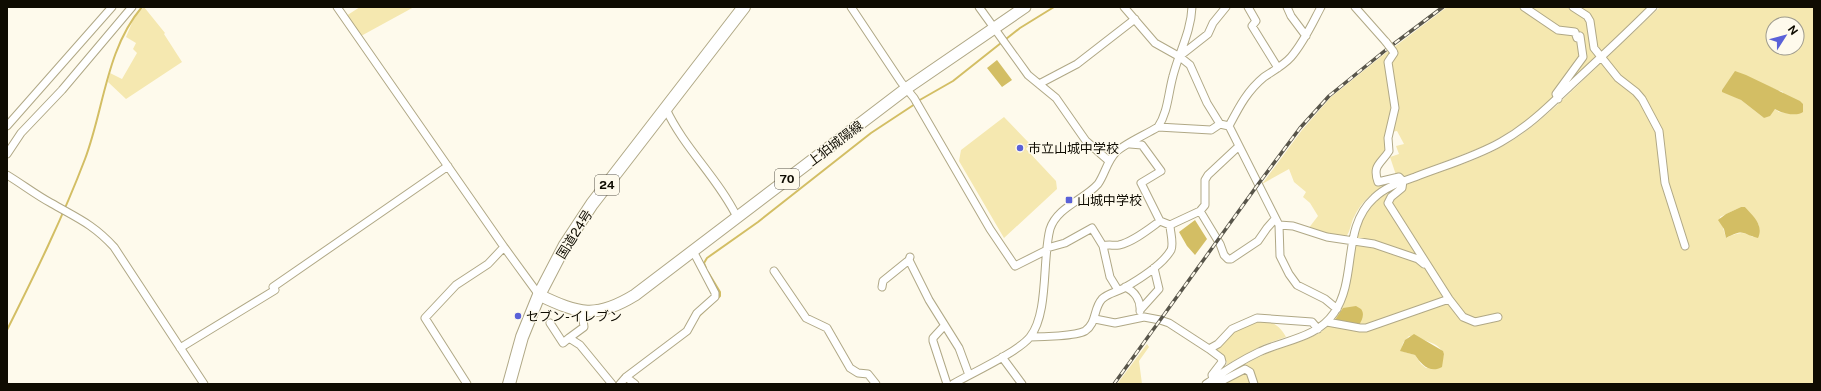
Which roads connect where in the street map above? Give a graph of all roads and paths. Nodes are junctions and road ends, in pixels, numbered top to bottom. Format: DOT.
graph roads {
  1 [pos="112,7"];
  2 [pos="132,7"];
  3 [pos="338,7"];
  4 [pos="744,7"];
  5 [pos="851,7"];
  6 [pos="979,7"];
  7 [pos="1025,7"];
  8 [pos="1124,7"];
  9 [pos="1192,7"];
  10 [pos="1226,7"];
  11 [pos="1248,7"];
  12 [pos="1287,7"];
  13 [pos="1321,7"];
  14 [pos="1355,7"];
  15 [pos="1524,7"];
  16 [pos="1574,7"];
  17 [pos="1653,7"];
  18 [pos="1135,19"];
  19 [pos="995,28"];
  20 [pos="1306,36"];
  21 [pos="1180,57"];
  22 [pos="1601,57"];
  23 [pos="1278,68"];
  24 [pos="1039,84"];
  25 [pos="907,88"];
  26 [pos="1558,98"];
  27 [pos="666,109"];
  28 [pos="1220,124"];
  29 [pos="7,126"];
  30 [pos="1229,126"];
  31 [pos="1158,127"];
  32 [pos="1130,144"];
  33 [pos="1239,146"];
  34 [pos="7,154"];
  35 [pos="1109,161"];
  36 [pos="448,166"];
  37 [pos="7,175"];
  38 [pos="1403,181"];
  39 [pos="1200,211"];
  40 [pos="737,217"];
  41 [pos="1160,221"];
  42 [pos="1277,222"];
  43 [pos="1170,225"];
  44 [pos="1353,241"];
  45 [pos="1103,246"];
  46 [pos="1685,246"];
  47 [pos="504,247"];
  48 [pos="1047,249"];
  49 [pos="693,251"];
  50 [pos="1154,268"];
  51 [pos="1430,269"];
  52 [pos="774,271"];
  53 [pos="882,287"];
  54 [pos="1122,289"];
  55 [pos="539,295"];
  56 [pos="1449,299"];
  57 [pos="1141,308"];
  58 [pos="1337,309"];
  59 [pos="582,311"];
  60 [pos="1498,317"];
  61 [pos="1140,318"];
  62 [pos="1095,319"];
  63 [pos="1327,322"];
  64 [pos="550,323"];
  65 [pos="944,326"];
  66 [pos="1318,329"];
  67 [pos="1030,337"];
  68 [pos="570,338"];
  69 [pos="180,348"];
  70 [pos="1209,349"];
  71 [pos="1002,357"];
  72 [pos="969,375"];
  73 [pos="626,378"];
  74 [pos="1210,382"];
  75 [pos="204,384"];
  76 [pos="467,384"];
  77 [pos="509,384"];
  78 [pos="612,384"];
  79 [pos="620,384"];
  80 [pos="635,384"];
  81 [pos="876,384"];
  82 [pos="947,384"];
  83 [pos="953,384"];
  84 [pos="1022,384"];
  85 [pos="1254,384"];
  1 -- 29 [label="street"];
  2 -- 34 [label="street"];
  3 -- 36 [label="street"];
  4 -- 27 [label="highway, 国道24号 / 24"];
  5 -- 25 [label="street"];
  6 -- 19 [label="street"];
  7 -- 19 [label="main road, 上狛城陽線 / 70"];
  8 -- 18 [label="street"];
  9 -- 21 [label="street"];
  10 -- 21 [label="street"];
  11 -- 23 [label="street"];
  12 -- 20 [label="street"];
  13 -- 20 [label="street"];
  14 -- 38 [label="street, bridge"];
  15 -- 26 [label="street"];
  16 -- 22 [label="street"];
  17 -- 22 [label="street"];
  18 -- 21 [label="street"];
  18 -- 24 [label="street"];
  19 -- 24 [label="street"];
  19 -- 25 [label="main road, 上狛城陽線 / 70"];
  20 -- 23 [label="street"];
  21 -- 28 [label="street"];
  21 -- 31 [label="street"];
  22 -- 26 [label="street"];
  22 -- 46 [label="street"];
  23 -- 30 [label="street"];
  24 -- 35 [label="street"];
  25 -- 40 [label="main road, 上狛城陽線 / 70"];
  25 -- 48 [label="street"];
  26 -- 38 [label="street"];
  27 -- 40 [label="street"];
  27 -- 55 [label="highway, 国道24号 / 24"];
  28 -- 30 [label="street"];
  28 -- 31 [label="street"];
  30 -- 33 [label="street"];
  31 -- 32 [label="street"];
  32 -- 35 [label="street"];
  32 -- 41 [label="street"];
  33 -- 39 [label="street"];
  33 -- 42 [label="street"];
  35 -- 48 [label="street"];
  36 -- 47 [label="street"];
  36 -- 69 [label="street"];
  37 -- 69 [label="street"];
  38 -- 44 [label="street"];
  38 -- 51 [label="street"];
  39 -- 42 [label="street"];
  39 -- 43 [label="street"];
  40 -- 49 [label="main road, 上狛城陽線 / 70"];
  41 -- 43 [label="street"];
  41 -- 45 [label="street"];
  42 -- 44 [label="street"];
  42 -- 58 [label="street"];
  43 -- 50 [label="street"];
  44 -- 51 [label="street"];
  44 -- 58 [label="street"];
  45 -- 48 [label="street"];
  45 -- 54 [label="street"];
  47 -- 55 [label="street"];
  47 -- 76 [label="street"];
  48 -- 67 [label="street"];
  49 -- 59 [label="main road, 上狛城陽線 / 70"];
  49 -- 73 [label="street"];
  50 -- 54 [label="street"];
  50 -- 57 [label="street"];
  51 -- 56 [label="street"];
  52 -- 81 [label="street"];
  53 -- 65 [label="street"];
  54 -- 57 [label="street"];
  54 -- 62 [label="street"];
  55 -- 59 [label="main road, 上狛城陽線 / 70"];
  55 -- 77 [label="highway, 国道24号 / 24"];
  56 -- 60 [label="street"];
  56 -- 63 [label="street"];
  57 -- 61 [label="street"];
  58 -- 63 [label="street"];
  59 -- 68 [label="street"];
  61 -- 62 [label="street"];
  61 -- 70 [label="street"];
  62 -- 67 [label="street"];
  63 -- 66 [label="street"];
  64 -- 68 [label="street"];
  65 -- 72 [label="street"];
  65 -- 82 [label="street"];
  66 -- 70 [label="street"];
  66 -- 74 [label="street"];
  67 -- 71 [label="street"];
  68 -- 78 [label="street"];
  69 -- 75 [label="street"];
  70 -- 74 [label="street"];
  71 -- 72 [label="street"];
  71 -- 84 [label="street"];
  72 -- 83 [label="street"];
  73 -- 79 [label="street"];
  73 -- 80 [label="street"];
  74 -- 85 [label="street"];
}
